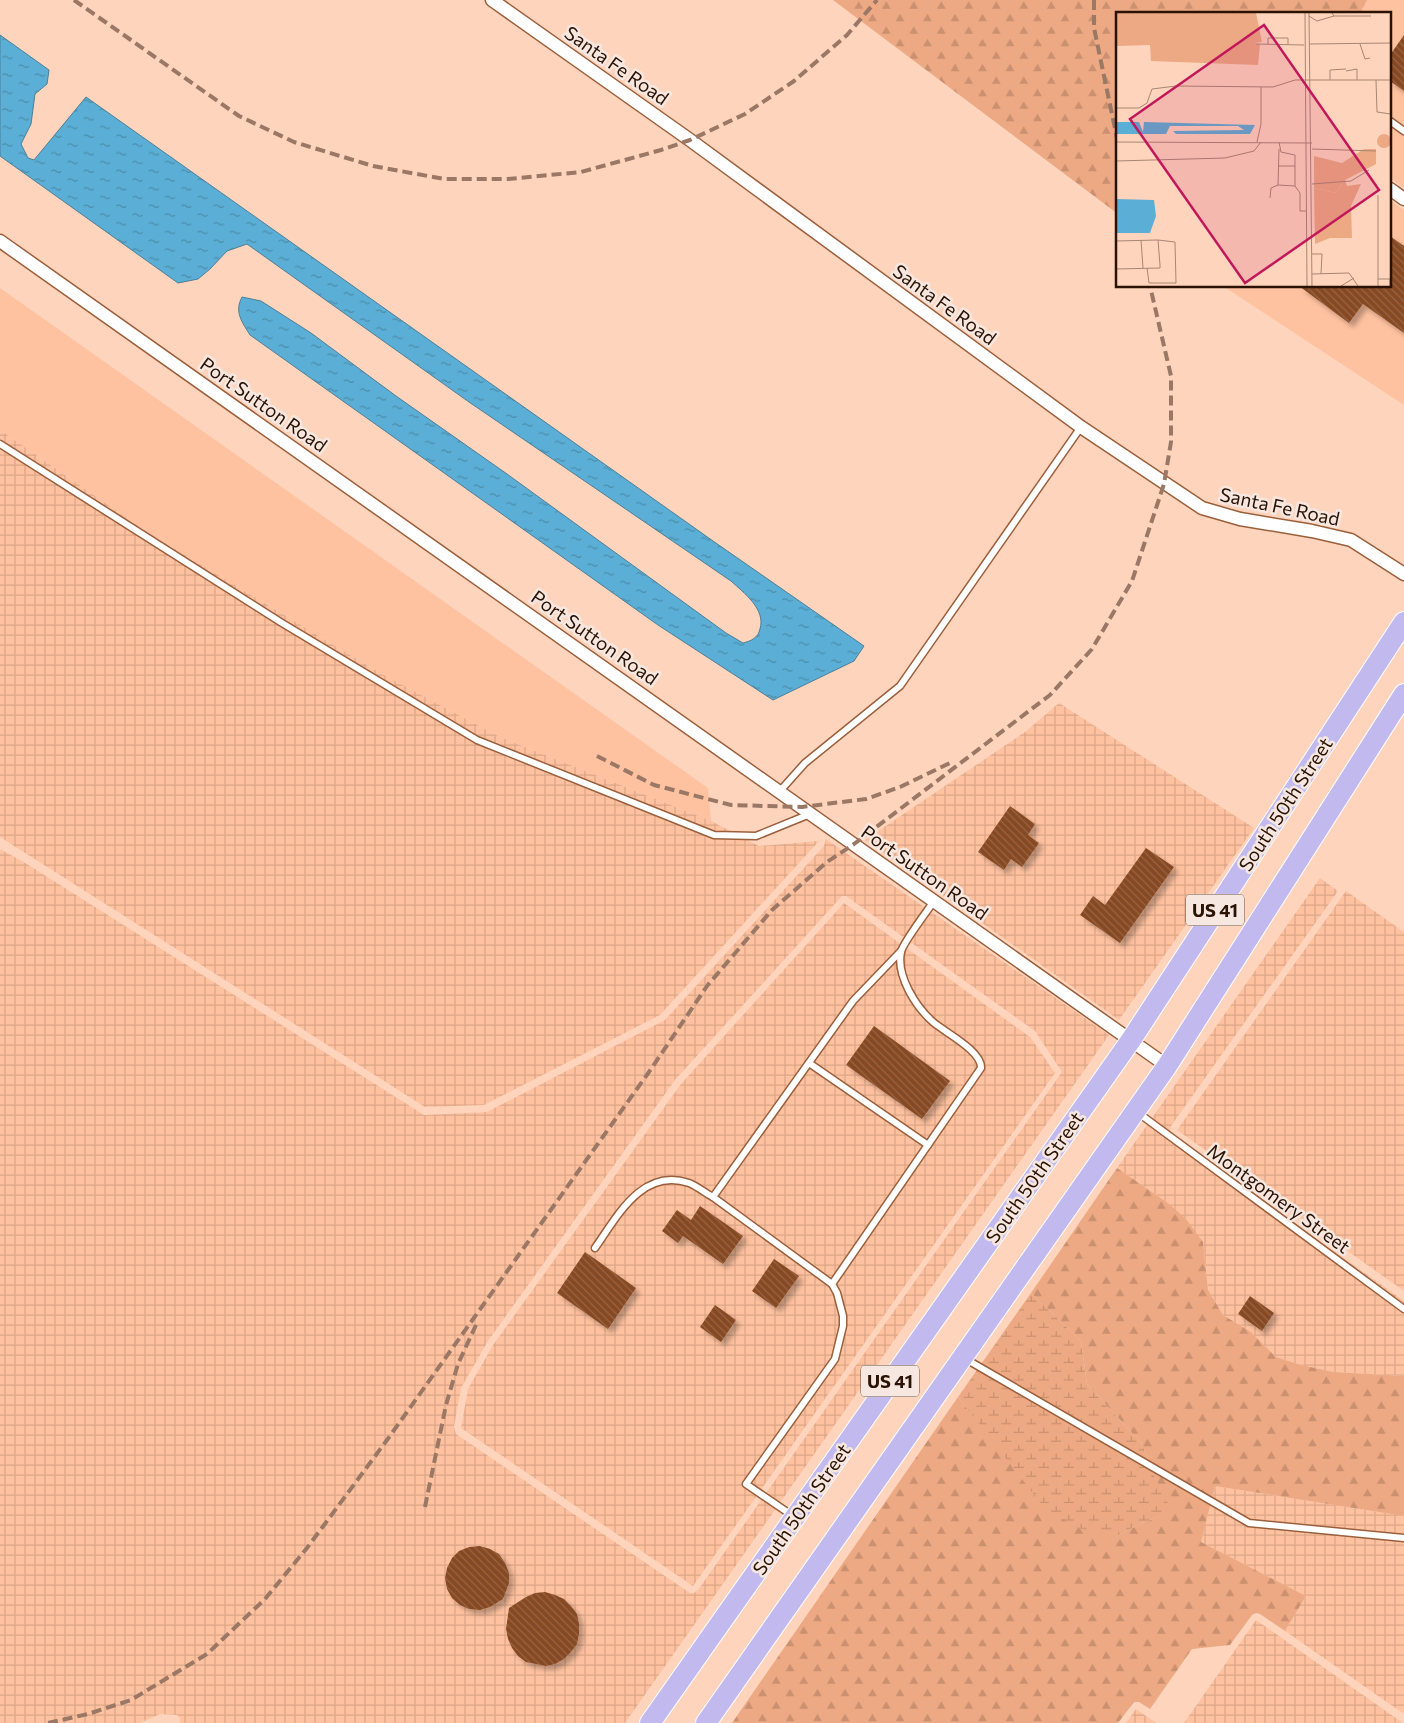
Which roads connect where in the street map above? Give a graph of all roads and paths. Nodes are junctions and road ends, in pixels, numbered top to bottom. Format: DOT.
graph roads {
  1 [pos="492,0"];
  2 [pos="1392,123"];
  3 [pos="1404,131"];
  4 [pos="1392,190"];
  5 [pos="1404,199"];
  6 [pos="0,241"];
  7 [pos="1081,427"];
  8 [pos="0,444"];
  9 [pos="1404,574"];
  10 [pos="1404,622"];
  11 [pos="1404,694"];
  12 [pos="780,791"];
  13 [pos="811,813"];
  14 [pos="934,901"];
  15 [pos="901,951"];
  16 [pos="1131,1040"];
  17 [pos="809,1063"];
  18 [pos="1167,1066"];
  19 [pos="1136,1111"];
  20 [pos="928,1145"];
  21 [pos="713,1197"];
  22 [pos="595,1248"];
  23 [pos="832,1284"];
  24 [pos="1404,1309"];
  25 [pos="962,1358"];
  26 [pos="794,1518"];
  27 [pos="1404,1538"];
  28 [pos="650,1723"];
  29 [pos="706,1723"];
  1 -- 7 [label="street, Santa Fe Road"];
  2 -- 3 [label="lane"];
  4 -- 5 [label="street"];
  6 -- 12 [label="street, Port Sutton Road"];
  7 -- 9 [label="street, Santa Fe Road"];
  7 -- 12 [label="lane"];
  8 -- 13 [label="lane"];
  10 -- 16 [label="main road, South 50th Street / US 41"];
  11 -- 18 [label="main road, US 41"];
  12 -- 13 [label="street, Port Sutton Road"];
  13 -- 14 [label="street, Port Sutton Road"];
  14 -- 15 [label="lane"];
  14 -- 16 [label="street, Port Sutton Road"];
  15 -- 17 [label="lane"];
  15 -- 20 [label="lane"];
  16 -- 18 [label="street, Port Sutton Road"];
  16 -- 26 [label="main road, South 50th Street / US 41"];
  17 -- 20 [label="lane"];
  17 -- 21 [label="lane"];
  18 -- 19 [label="main road, US 41"];
  19 -- 24 [label="lane, Montgomery Street"];
  19 -- 25 [label="main road, US 41"];
  20 -- 23 [label="lane"];
  21 -- 22 [label="lane"];
  21 -- 23 [label="lane"];
  23 -- 26 [label="lane"];
  25 -- 27 [label="lane"];
  25 -- 29 [label="main road, US 41"];
  26 -- 28 [label="main road, South 50th Street / US 41"];
}
